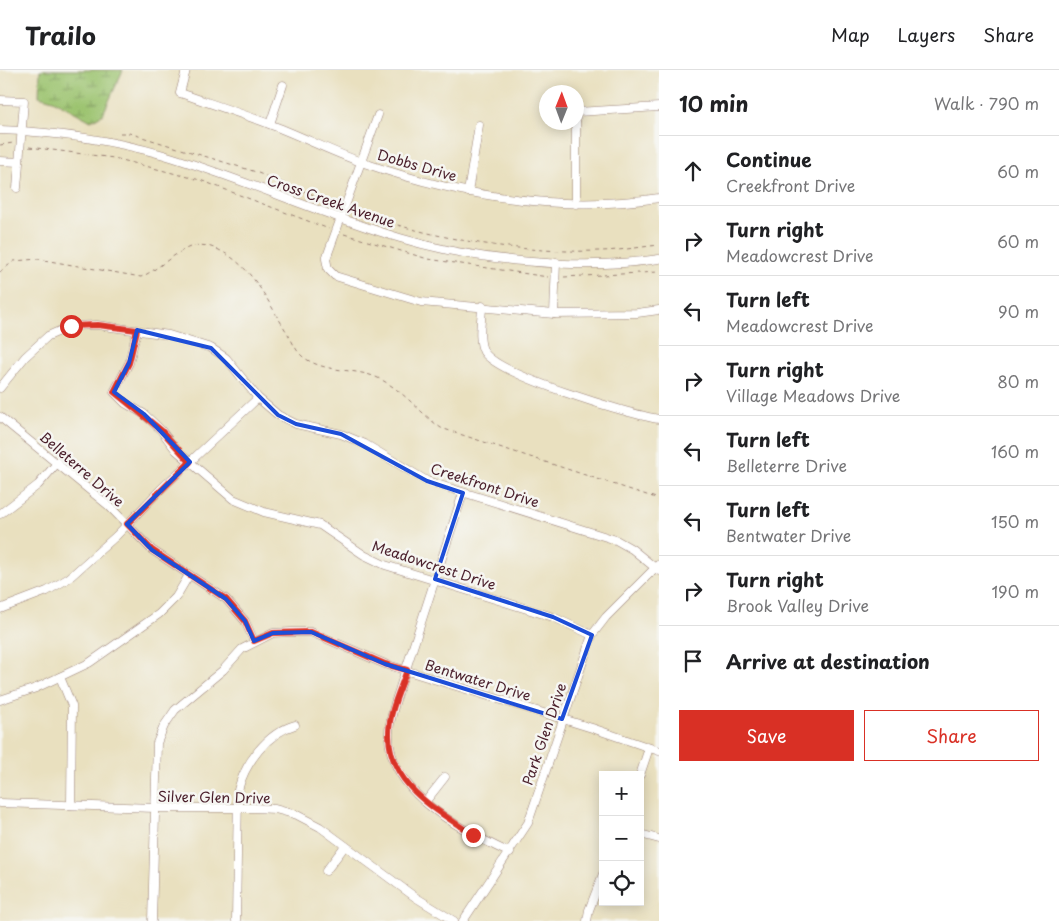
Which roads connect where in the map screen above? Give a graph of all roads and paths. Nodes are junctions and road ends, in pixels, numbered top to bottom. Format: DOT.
graph roads {
  1 [pos="186,70"];
  2 [pos="283,85"];
  3 [pos="0,100"];
  4 [pos="659,107"];
  5 [pos="584,112"];
  6 [pos="378,115"];
  7 [pos="270,124"];
  8 [pos="479,125"];
  9 [pos="0,130"];
  10 [pos="576,130"];
  11 [pos="21,131"];
  12 [pos="120,133"];
  13 [pos="0,161"];
  14 [pos="18,162"];
  15 [pos="362,163"];
  16 [pos="17,188"];
  17 [pos="468,192"];
  18 [pos="659,198"];
  19 [pos="576,204"];
  20 [pos="346,207"];
  21 [pos="341,218"];
  22 [pos="659,245"];
  23 [pos="659,259"];
  24 [pos="556,262"];
  25 [pos="0,272"];
  26 [pos="482,306"];
  27 [pos="659,310"];
  28 [pos="554,314"];
  29 [pos="137,330"];
  30 [pos="0,388"];
  31 [pos="258,398"];
  32 [pos="0,416"];
  33 [pos="659,419"];
  34 [pos="58,462"];
  35 [pos="190,462"];
  36 [pos="463,493"];
  37 [pos="659,499"];
  38 [pos="0,514"];
  39 [pos="127,524"];
  40 [pos="658,568"];
  41 [pos="188,575"];
  42 [pos="435,579"];
  43 [pos="0,610"];
  44 [pos="592,635"];
  45 [pos="254,641"];
  46 [pos="407,670"];
  47 [pos="60,677"];
  48 [pos="0,700"];
  49 [pos="562,719"];
  50 [pos="295,725"];
  51 [pos="648,748"];
  52 [pos="659,751"];
  53 [pos="641,771"];
  54 [pos="445,776"];
  55 [pos="426,801"];
  56 [pos="0,804"];
  57 [pos="71,805"];
  58 [pos="155,808"];
  59 [pos="239,809"];
  60 [pos="644,835"];
  61 [pos="659,839"];
  62 [pos="345,846"];
  63 [pos="510,853"];
  64 [pos="326,871"];
  65 [pos="599,884"];
  66 [pos="152,921"];
  67 [pos="236,921"];
  68 [pos="454,921"];
  69 [pos="463,921"];
  70 [pos="587,921"];
  1 -- 7 [label="street, Dobbs Drive"];
  2 -- 7 [label="street"];
  3 -- 11 [label="street"];
  4 -- 5 [label="street"];
  6 -- 15 [label="street"];
  7 -- 15 [label="street, Dobbs Drive"];
  8 -- 17 [label="street"];
  9 -- 11 [label="street, Cross Creek Avenue"];
  10 -- 19 [label="street"];
  11 -- 14 [label="street"];
  11 -- 21 [label="street, Cross Creek Avenue"];
  12 -- 20 [label="path"];
  13 -- 14 [label="street"];
  14 -- 16 [label="street"];
  15 -- 17 [label="street, Dobbs Drive"];
  15 -- 20 [label="street"];
  17 -- 19 [label="street, Dobbs Drive"];
  18 -- 19 [label="street, Dobbs Drive"];
  20 -- 21 [label="street"];
  20 -- 22 [label="path"];
  21 -- 24 [label="street, Cross Creek Avenue"];
  21 -- 26 [label="street"];
  23 -- 24 [label="street, Cross Creek Avenue"];
  24 -- 28 [label="street"];
  25 -- 37 [label="path"];
  26 -- 28 [label="street"];
  26 -- 33 [label="street"];
  27 -- 28 [label="street"];
  29 -- 30 [label="street, Creekfront Drive"];
  29 -- 31 [label="street, Creekfront Drive"];
  29 -- 35 [label="street, Meadowcrest Drive"];
  31 -- 35 [label="street"];
  31 -- 36 [label="street, Creekfront Drive"];
  32 -- 34 [label="street, Belleterre Drive"];
  34 -- 38 [label="street"];
  34 -- 39 [label="street, Belleterre Drive"];
  35 -- 39 [label="street"];
  35 -- 42 [label="street, Meadowcrest Drive"];
  36 -- 40 [label="street, Creekfront Drive"];
  36 -- 42 [label="street"];
  39 -- 41 [label="street, Belleterre Drive"];
  39 -- 43 [label="street"];
  40 -- 44 [label="street, Park Glen Drive"];
  41 -- 45 [label="street, Belleterre Drive"];
  41 -- 47 [label="street"];
  42 -- 44 [label="street, Meadowcrest Drive"];
  42 -- 46 [label="street"];
  44 -- 49 [label="street, Park Glen Drive"];
  45 -- 46 [label="street, Bentwater Drive"];
  45 -- 58 [label="street, Bentwater Drive"];
  46 -- 49 [label="street, Bentwater Drive"];
  46 -- 55 [label="street"];
  47 -- 48 [label="street"];
  47 -- 57 [label="street"];
  49 -- 51 [label="street, Bentwater Drive"];
  49 -- 63 [label="street, Park Glen Drive"];
  50 -- 59 [label="street"];
  51 -- 52 [label="street, Bentwater Drive"];
  51 -- 53 [label="street"];
  54 -- 55 [label="street"];
  55 -- 63 [label="street"];
  56 -- 57 [label="street, Silver Glen Drive"];
  57 -- 58 [label="street, Silver Glen Drive"];
  58 -- 59 [label="street, Silver Glen Drive"];
  58 -- 66 [label="street, Bentwater Drive"];
  59 -- 62 [label="street, Silver Glen Drive"];
  59 -- 67 [label="street"];
  60 -- 61 [label="street"];
  62 -- 64 [label="street"];
  62 -- 68 [label="street, Silver Glen Drive"];
  63 -- 69 [label="street, Park Glen Drive"];
  65 -- 70 [label="street"];
}
